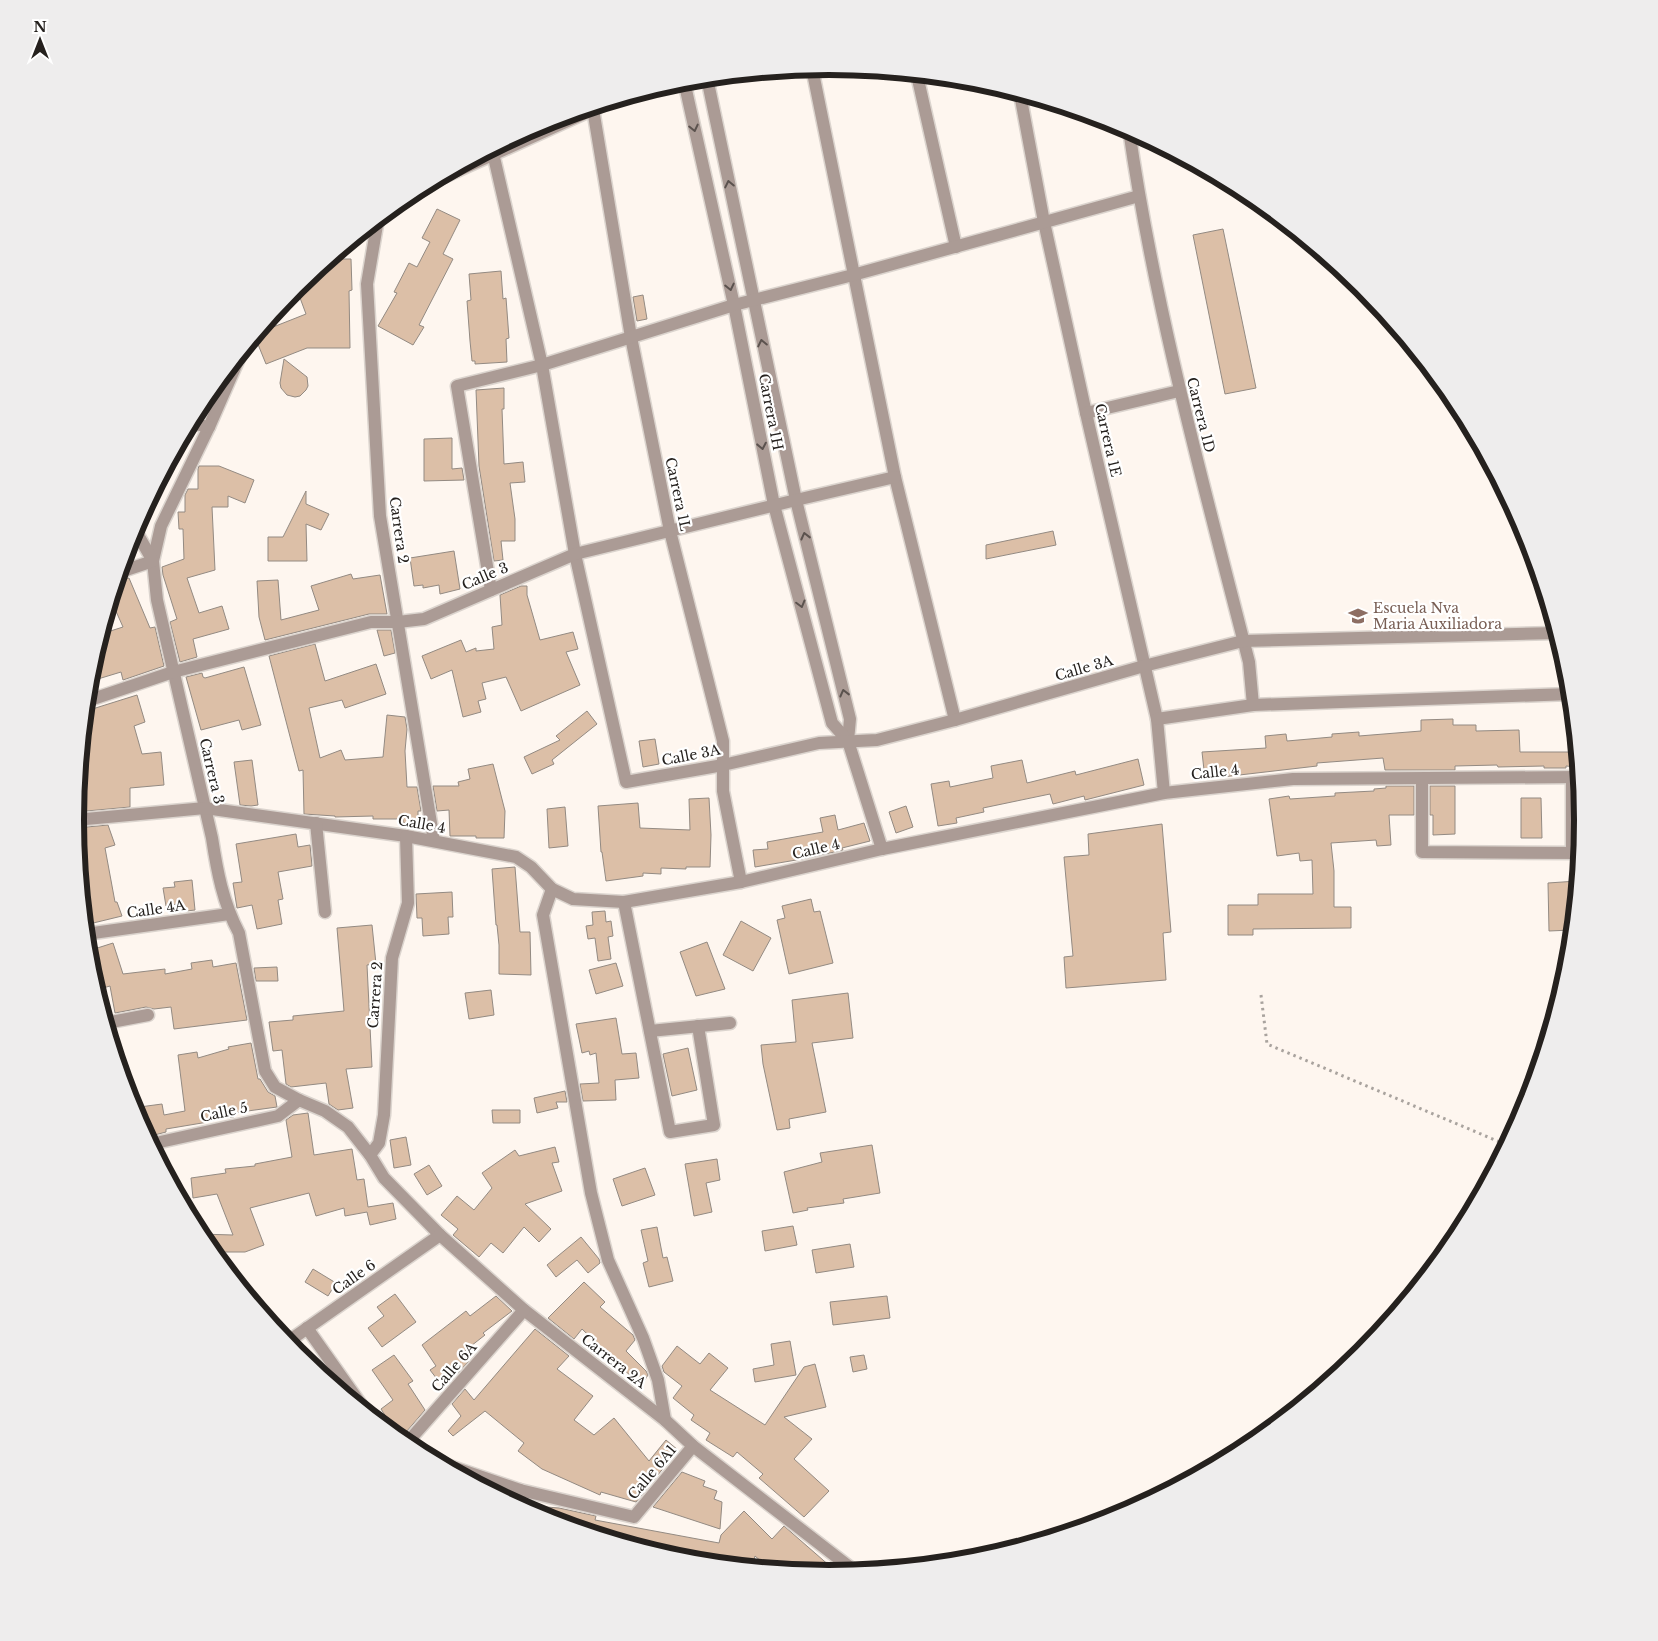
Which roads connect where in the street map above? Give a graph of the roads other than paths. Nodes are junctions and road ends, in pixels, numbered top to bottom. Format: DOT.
graph roads {
  1 [pos="814,76"];
  2 [pos="918,80"];
  3 [pos="708,85"];
  4 [pos="686,89"];
  5 [pos="1021,100"];
  6 [pos="600,112"];
  7 [pos="1130,139"];
  8 [pos="493,155"];
  9 [pos="1139,196"];
  10 [pos="1044,222"];
  11 [pos="377,228"];
  12 [pos="956,247"];
  13 [pos="853,275"];
  14 [pos="753,300"];
  15 [pos="734,305"];
  16 [pos="631,337"];
  17 [pos="542,365"];
  18 [pos="231,376"];
  19 [pos="1179,391"];
  20 [pos="1086,414"];
  21 [pos="197,425"];
  22 [pos="209,427"];
  23 [pos="895,477"];
  24 [pos="796,500"];
  25 [pos="774,505"];
  26 [pos="670,531"];
  27 [pos="139,537"];
  28 [pos="575,554"];
  29 [pos="153,561"];
  30 [pos="127,570"];
  31 [pos="491,590"];
  32 [pos="398,622"];
  33 [pos="1550,633"];
  34 [pos="1243,641"];
  35 [pos="1144,666"];
  36 [pos="174,672"];
  37 [pos="1563,694"];
  38 [pos="94,699"];
  39 [pos="1254,704"];
  40 [pos="1157,719"];
  41 [pos="955,720"];
  42 [pos="848,741"];
  43 [pos="723,765"];
  44 [pos="1573,777"];
  45 [pos="1422,779"];
  46 [pos="1164,793"];
  47 [pos="205,808"];
  48 [pos="83,819"];
  49 [pos="316,823"];
  50 [pos="406,836"];
  51 [pos="434,841"];
  52 [pos="882,849"];
  53 [pos="1573,853"];
  54 [pos="741,882"];
  55 [pos="552,888"];
  56 [pos="624,902"];
  57 [pos="325,912"];
  58 [pos="229,914"];
  59 [pos="93,933"];
  60 [pos="148,1015"];
  61 [pos="112,1022"];
  62 [pos="730,1023"];
  63 [pos="698,1026"];
  64 [pos="650,1031"];
  65 [pos="299,1100"];
  66 [pos="157,1143"];
  67 [pos="370,1155"];
  68 [pos="440,1235"];
  69 [pos="524,1310"];
  70 [pos="307,1328"];
  71 [pos="293,1338"];
  72 [pos="355,1395"];
  73 [pos="665,1420"];
  74 [pos="412,1438"];
  75 [pos="693,1446"];
  76 [pos="467,1472"];
  77 [pos="520,1490"];
  78 [pos="520,1498"];
  79 [pos="847,1565"];
  1 -- 13 [label="street"];
  2 -- 12 [label="street"];
  14 -- 3 [label="street, Carrera 1H, one-way"];
  4 -- 15 [label="street, Carrera 1H, one-way"];
  5 -- 10 [label="street, Carrera 1E"];
  6 -- 16 [label="street, Carrera 1L"];
  7 -- 9 [label="street, Carrera 1D"];
  8 -- 17 [label="street"];
  9 -- 10 [label="street"];
  9 -- 19 [label="street, Carrera 1D"];
  10 -- 12 [label="street"];
  10 -- 20 [label="street, Carrera 1E"];
  11 -- 32 [label="street, Carrera 2"];
  12 -- 13 [label="street"];
  13 -- 14 [label="street"];
  13 -- 23 [label="street"];
  14 -- 15 [label="street"];
  24 -- 14 [label="street, Carrera 1H, one-way"];
  15 -- 16 [label="street"];
  15 -- 25 [label="street, Carrera 1H, one-way"];
  16 -- 17 [label="street"];
  16 -- 26 [label="street, Carrera 1L"];
  17 -- 28 [label="street"];
  17 -- 31 [label="street"];
  18 -- 22 [label="street, Carrera 3"];
  19 -- 20 [label="street"];
  19 -- 34 [label="street, Carrera 1D"];
  20 -- 35 [label="street, Carrera 1E"];
  21 -- 22 [label="street"];
  22 -- 29 [label="street, Carrera 3"];
  23 -- 24 [label="street, Calle 3"];
  23 -- 41 [label="street"];
  24 -- 25 [label="street, Calle 3"];
  42 -- 24 [label="street, Carrera 1H, one-way"];
  25 -- 26 [label="street, Calle 3"];
  25 -- 42 [label="street, Carrera 1H, one-way"];
  26 -- 28 [label="street, Calle 3"];
  26 -- 43 [label="street, Carrera 1L"];
  27 -- 29 [label="street"];
  28 -- 31 [label="street, Calle 3"];
  28 -- 43 [label="street, Calle 3A"];
  29 -- 30 [label="street"];
  29 -- 36 [label="street, Carrera 3"];
  31 -- 32 [label="street, Calle 3"];
  32 -- 36 [label="street, Calle 3"];
  32 -- 51 [label="street, Carrera 2"];
  33 -- 34 [label="street, Calle 3A"];
  34 -- 35 [label="street, Calle 3A"];
  34 -- 39 [label="street, Carrera 1D"];
  35 -- 40 [label="street, Carrera 1E"];
  35 -- 41 [label="street, Calle 3A"];
  36 -- 38 [label="street, Calle 3"];
  36 -- 47 [label="street, Carrera 3"];
  37 -- 39 [label="street"];
  39 -- 40 [label="street"];
  40 -- 46 [label="street, Carrera 1E"];
  41 -- 42 [label="street, Calle 3A"];
  42 -- 43 [label="street, Calle 3A"];
  42 -- 52 [label="street, Carrera 1H"];
  43 -- 54 [label="street, Carrera 1L"];
  44 -- 45 [label="street, Calle 4"];
  45 -- 46 [label="street, Calle 4"];
  45 -- 53 [label="street"];
  46 -- 52 [label="street, Calle 4"];
  47 -- 48 [label="street, Calle 4"];
  47 -- 49 [label="street, Calle 4"];
  47 -- 58 [label="street, Carrera 3"];
  49 -- 50 [label="street, Calle 4"];
  49 -- 57 [label="street"];
  50 -- 51 [label="street, Calle 4"];
  50 -- 67 [label="street, Carrera 2"];
  51 -- 55 [label="street, Calle 4"];
  52 -- 54 [label="street, Calle 4"];
  54 -- 56 [label="street, Calle 4"];
  55 -- 56 [label="street, Calle 4"];
  55 -- 73 [label="street"];
  56 -- 64 [label="street"];
  58 -- 59 [label="street, Calle 4A"];
  58 -- 65 [label="street, Carrera 3"];
  60 -- 61 [label="street"];
  62 -- 63 [label="street"];
  63 -- 64 [label="street"];
  63 -- 64 [label="street"];
  65 -- 66 [label="street, Calle 5"];
  65 -- 67 [label="street, Carrera 3"];
  67 -- 68 [label="street, Carrera 2A"];
  68 -- 69 [label="street, Carrera 2A"];
  68 -- 70 [label="street, Calle 6"];
  69 -- 73 [label="street, Carrera 2A"];
  69 -- 74 [label="street, Calle 6A"];
  70 -- 71 [label="street, Calle 6"];
  70 -- 72 [label="street"];
  73 -- 75 [label="street, Carrera 2A"];
  75 -- 77 [label="street, Calle 6A1"];
  75 -- 79 [label="street, Carrera 2A"];
  76 -- 77 [label="street"];
  77 -- 78 [label="street"];
}
